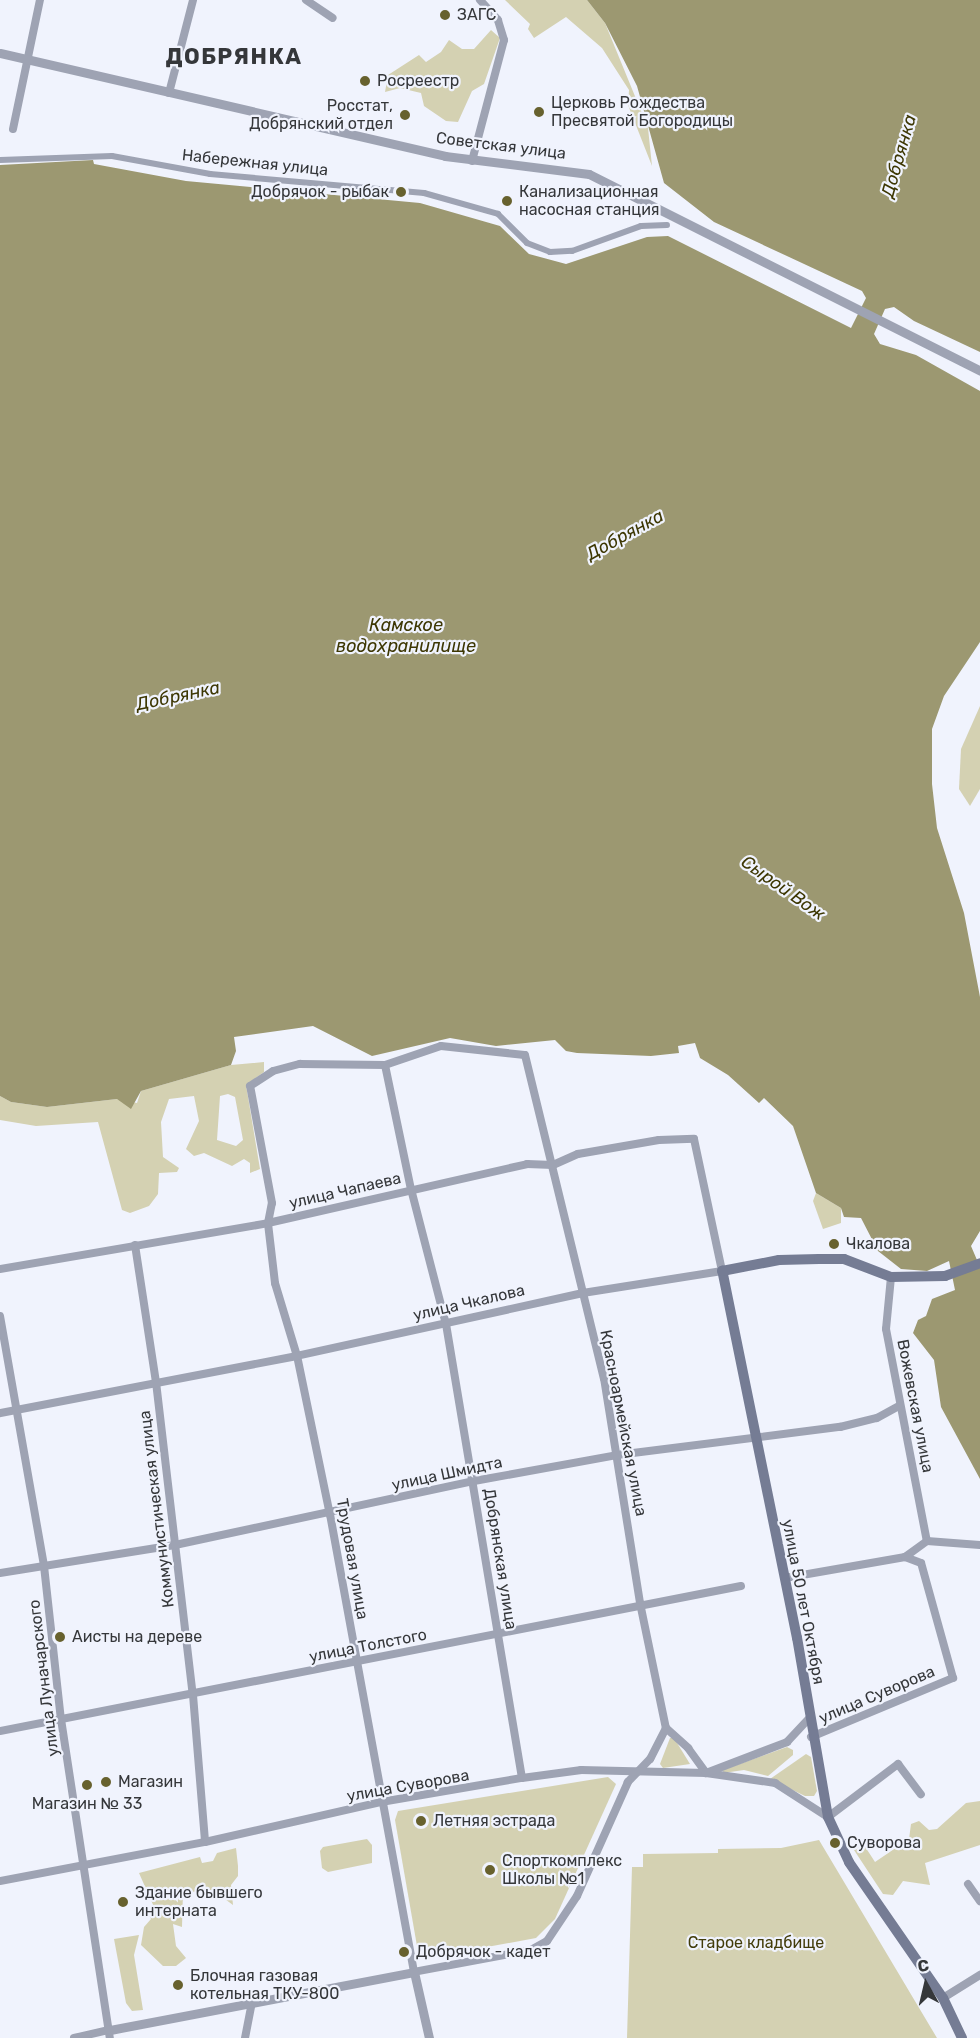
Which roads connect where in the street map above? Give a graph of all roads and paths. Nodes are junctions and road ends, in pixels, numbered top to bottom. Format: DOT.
graph roads {
  1 [pos="40,0"];
  2 [pos="193,0"];
  3 [pos="306,0"];
  4 [pos="480,0"];
  5 [pos="333,18"];
  6 [pos="0,53"];
  7 [pos="28,59"];
  8 [pos="169,93"];
  9 [pos="13,129"];
  10 [pos="0,160"];
  11 [pos="472,161"];
  12 [pos="667,225"];
  13 [pos="980,370"];
  14 [pos="385,1065"];
  15 [pos="694,1139"];
  16 [pos="553,1165"];
  17 [pos="411,1189"];
  18 [pos="268,1223"];
  19 [pos="135,1245"];
  20 [pos="980,1263"];
  21 [pos="0,1269"];
  22 [pos="722,1271"];
  23 [pos="891,1277"];
  24 [pos="583,1293"];
  25 [pos="0,1316"];
  26 [pos="446,1324"];
  27 [pos="297,1356"];
  28 [pos="156,1382"];
  29 [pos="899,1406"];
  30 [pos="18,1409"];
  31 [pos="0,1413"];
  32 [pos="754,1436"];
  33 [pos="617,1455"];
  34 [pos="474,1481"];
  35 [pos="330,1515"];
  36 [pos="927,1541"];
  37 [pos="175,1545"];
  38 [pos="980,1545"];
  39 [pos="905,1557"];
  40 [pos="44,1566"];
  41 [pos="0,1573"];
  42 [pos="785,1578"];
  43 [pos="741,1586"];
  44 [pos="640,1603"];
  45 [pos="498,1634"];
  46 [pos="355,1662"];
  47 [pos="193,1695"];
  48 [pos="809,1718"];
  49 [pos="61,1719"];
  50 [pos="666,1728"];
  51 [pos="0,1731"];
  52 [pos="811,1737"];
  53 [pos="636,1772"];
  54 [pos="706,1773"];
  55 [pos="522,1778"];
  56 [pos="921,1794"];
  57 [pos="381,1802"];
  58 [pos="828,1817"];
  59 [pos="205,1842"];
  60 [pos="83,1866"];
  61 [pos="0,1881"];
  62 [pos="968,1884"];
  63 [pos="980,1901"];
  64 [pos="414,1972"];
  65 [pos="980,1975"];
  66 [pos="943,1998"];
  67 [pos="252,2001"];
  68 [pos="110,2034"];
  69 [pos="74,2038"];
  70 [pos="245,2038"];
  71 [pos="429,2038"];
  72 [pos="962,2038"];
  1 -- 7 [label="street"];
  2 -- 8 [label="street"];
  3 -- 5 [label="street"];
  4 -- 11 [label="street"];
  6 -- 7 [label="street, Советская улица"];
  7 -- 8 [label="street, Советская улица"];
  7 -- 9 [label="street"];
  8 -- 11 [label="street, Советская улица"];
  10 -- 12 [label="street, Набережная улица"];
  11 -- 13 [label="street, Советская улица"];
  14 -- 16 [label="street, Красноармейская улица"];
  14 -- 17 [label="street, Добрянская улица"];
  14 -- 18 [label="street, Трудовая улица"];
  15 -- 16 [label="street, улица Чапаева"];
  15 -- 22 [label="street, улица 50 лет Октября"];
  16 -- 17 [label="street, улица Чапаева"];
  16 -- 24 [label="street, Красноармейская улица"];
  17 -- 18 [label="street, улица Чапаева"];
  17 -- 26 [label="street, Добрянская улица"];
  18 -- 19 [label="street, улица Чапаева"];
  18 -- 27 [label="street, Трудовая улица"];
  19 -- 21 [label="street, улица Чапаева"];
  19 -- 28 [label="street, Коммунистическая улица"];
  20 -- 23 [label="main road, улица Чкалова"];
  22 -- 23 [label="main road, улица Чкалова"];
  22 -- 24 [label="street, улица Чкалова"];
  22 -- 32 [label="main road, улица 50 лет Октября"];
  23 -- 29 [label="street, Вожевская улица"];
  24 -- 26 [label="street, улица Чкалова"];
  24 -- 33 [label="street, Красноармейская улица"];
  25 -- 30 [label="street, улица Луначарского"];
  26 -- 27 [label="street, улица Чкалова"];
  26 -- 34 [label="street, Добрянская улица"];
  27 -- 28 [label="street, улица Чкалова"];
  27 -- 35 [label="street, Трудовая улица"];
  28 -- 30 [label="street, улица Чкалова"];
  28 -- 37 [label="street, Коммунистическая улица"];
  29 -- 32 [label="street, улица Шмидта"];
  29 -- 36 [label="street, Вожевская улица"];
  30 -- 31 [label="street, улица Чкалова"];
  30 -- 40 [label="street, улица Луначарского"];
  32 -- 33 [label="street, улица Шмидта"];
  32 -- 42 [label="main road, улица 50 лет Октября"];
  33 -- 34 [label="street, улица Шмидта"];
  33 -- 44 [label="street, Красноармейская улица"];
  34 -- 35 [label="street, улица Шмидта"];
  34 -- 45 [label="street, Добрянская улица"];
  35 -- 37 [label="street, улица Шмидта"];
  35 -- 46 [label="street, Трудовая улица"];
  36 -- 38 [label="street"];
  36 -- 39 [label="street"];
  37 -- 40 [label="street, улица Шмидта"];
  37 -- 47 [label="street, Коммунистическая улица"];
  39 -- 42 [label="street"];
  39 -- 52 [label="street, улица Суворова"];
  40 -- 41 [label="street, улица Шмидта"];
  40 -- 49 [label="street, улица Луначарского"];
  42 -- 48 [label="main road, улица 50 лет Октября"];
  43 -- 44 [label="street, улица Толстого"];
  44 -- 45 [label="street, улица Толстого"];
  44 -- 50 [label="street, Красноармейская улица"];
  45 -- 46 [label="street, улица Толстого"];
  45 -- 55 [label="street, Добрянская улица"];
  46 -- 47 [label="street, улица Толстого"];
  46 -- 57 [label="street, Трудовая улица"];
  47 -- 49 [label="street, улица Толстого"];
  47 -- 59 [label="street, Коммунистическая улица"];
  48 -- 52 [label="main road, улица 50 лет Октября"];
  48 -- 54 [label="street, улица Суворова"];
  49 -- 51 [label="street, улица Толстого"];
  49 -- 60 [label="street, улица Луначарского"];
  50 -- 53 [label="street"];
  50 -- 54 [label="street"];
  52 -- 58 [label="main road, улица 50 лет Октября"];
  53 -- 54 [label="street, улица Суворова"];
  53 -- 55 [label="street, улица Суворова"];
  53 -- 64 [label="street"];
  54 -- 58 [label="street"];
  55 -- 57 [label="street, улица Суворова"];
  56 -- 58 [label="street"];
  57 -- 59 [label="street, улица Суворова"];
  57 -- 64 [label="street, Трудовая улица"];
  58 -- 66 [label="main road, улица 50 лет Октября"];
  59 -- 60 [label="street, улица Суворова"];
  60 -- 61 [label="street, улица Суворова"];
  60 -- 68 [label="street, улица Луначарского"];
  62 -- 63 [label="street"];
  64 -- 67 [label="street"];
  64 -- 71 [label="street, Трудовая улица"];
  65 -- 66 [label="street"];
  66 -- 72 [label="main road, улица 50 лет Октября"];
  67 -- 68 [label="street"];
  67 -- 70 [label="street"];
  68 -- 69 [label="street"];
}
